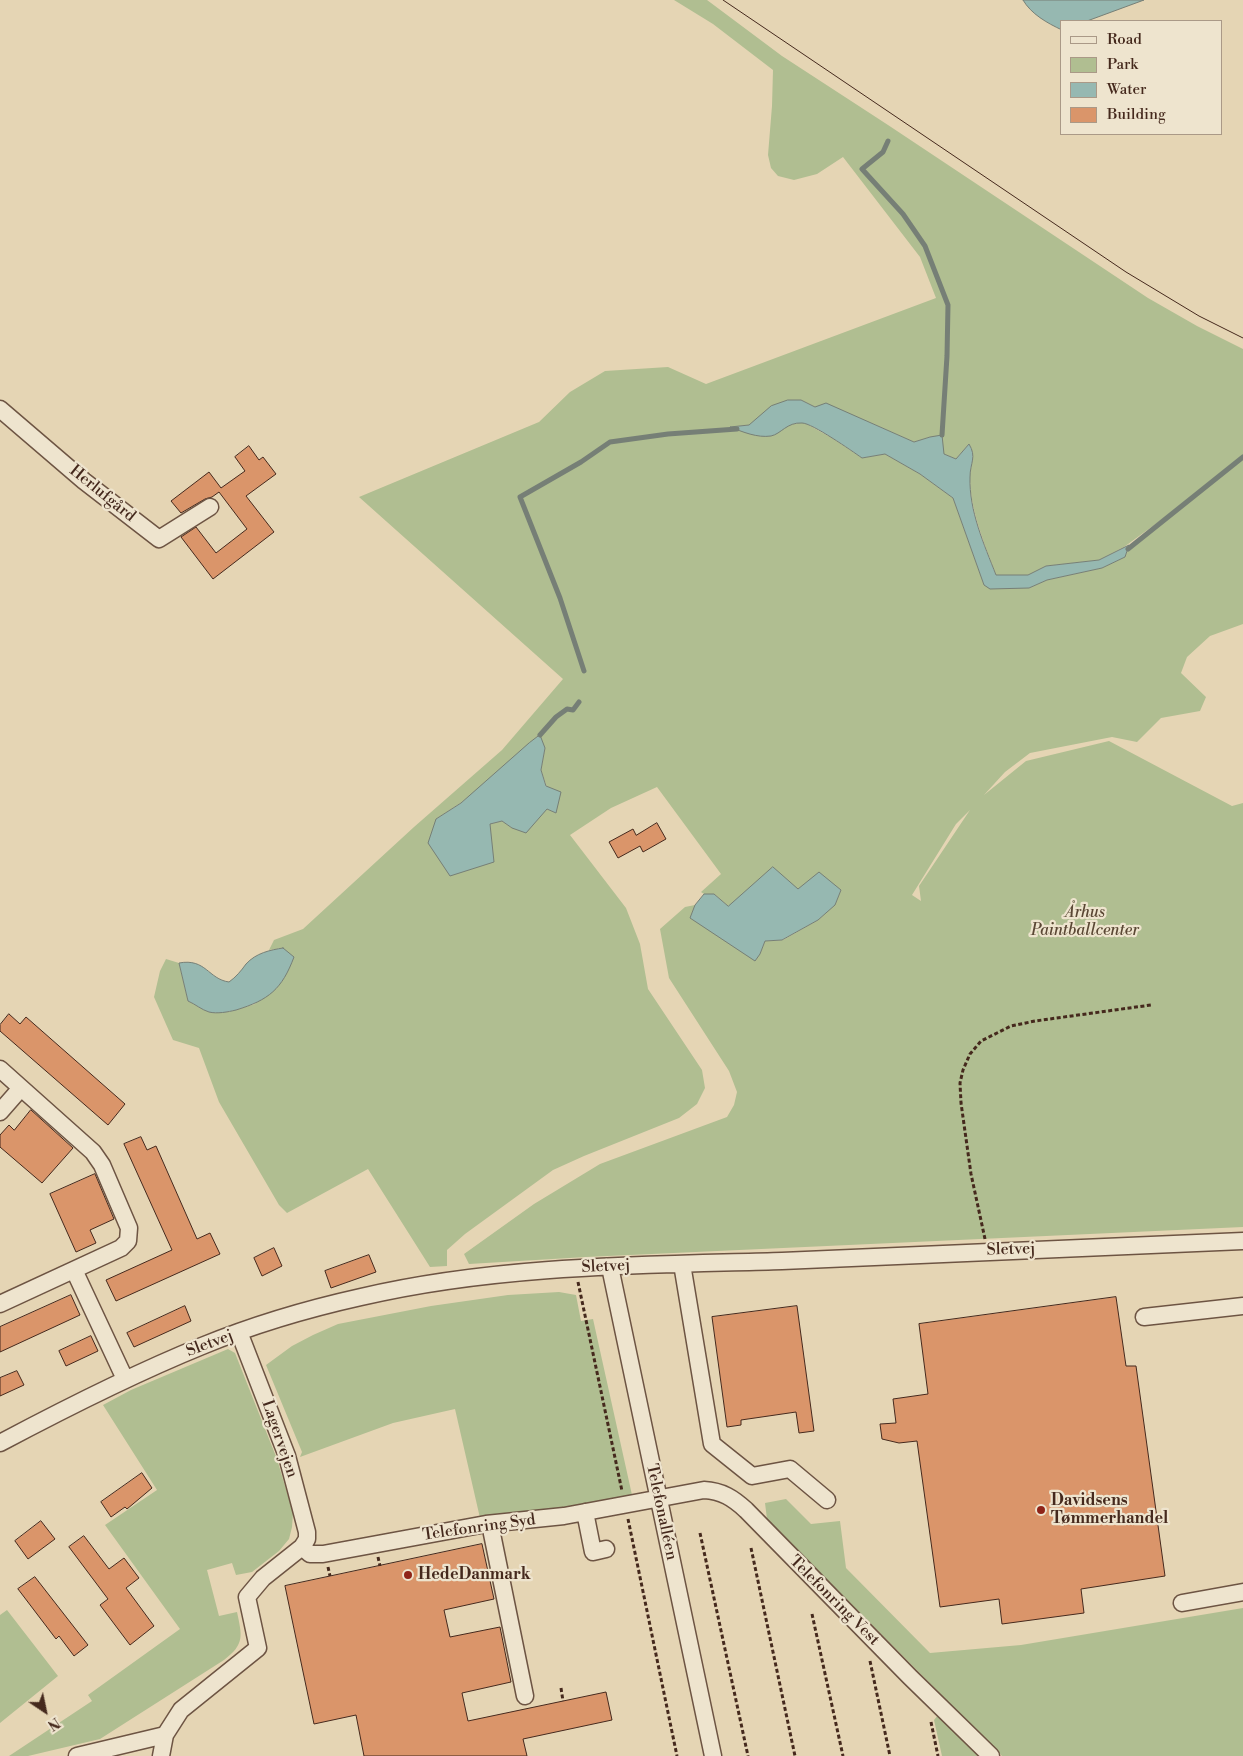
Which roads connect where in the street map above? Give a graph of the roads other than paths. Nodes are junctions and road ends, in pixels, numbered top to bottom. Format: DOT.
graph roads {
  1 [pos="0,409"];
  2 [pos="210,507"];
  3 [pos="0,1069"];
  4 [pos="21,1088"];
  5 [pos="0,1112"];
  6 [pos="1243,1241"];
  7 [pos="682,1264"];
  8 [pos="610,1267"];
  9 [pos="74,1270"];
  10 [pos="0,1304"];
  11 [pos="1243,1306"];
  12 [pos="1144,1317"];
  13 [pos="239,1332"];
  14 [pos="125,1379"];
  15 [pos="1,1441"];
  16 [pos="658,1498"];
  17 [pos="827,1500"];
  18 [pos="585,1512"];
  19 [pos="490,1524"];
  20 [pos="302,1547"];
  21 [pos="595,1554"];
  22 [pos="1243,1592"];
  23 [pos="1182,1603"];
  24 [pos="525,1696"];
  25 [pos="164,1735"];
  26 [pos="77,1756"];
  27 [pos="161,1756"];
  28 [pos="713,1756"];
  29 [pos="990,1756"];
  1 -- 2 [label="street, Herlufgård"];
  3 -- 4 [label="street"];
  4 -- 5 [label="street"];
  4 -- 9 [label="street"];
  6 -- 7 [label="street, Sletvej"];
  7 -- 8 [label="street, Sletvej"];
  7 -- 17 [label="street"];
  8 -- 13 [label="street, Sletvej"];
  8 -- 16 [label="street, Telefonalléen"];
  9 -- 10 [label="street"];
  9 -- 14 [label="street"];
  11 -- 12 [label="street"];
  13 -- 14 [label="street, Sletvej"];
  13 -- 20 [label="street, Lagervejen"];
  14 -- 15 [label="street, Sletvej"];
  16 -- 18 [label="street, Telefonring Syd"];
  16 -- 28 [label="street, Telefonalléen"];
  16 -- 29 [label="street, Telefonring Vest"];
  18 -- 19 [label="street, Telefonring Syd"];
  18 -- 21 [label="street"];
  19 -- 20 [label="street, Telefonring Syd"];
  19 -- 24 [label="street"];
  20 -- 25 [label="street"];
  22 -- 23 [label="street"];
  25 -- 26 [label="street"];
  25 -- 27 [label="street"];
}
